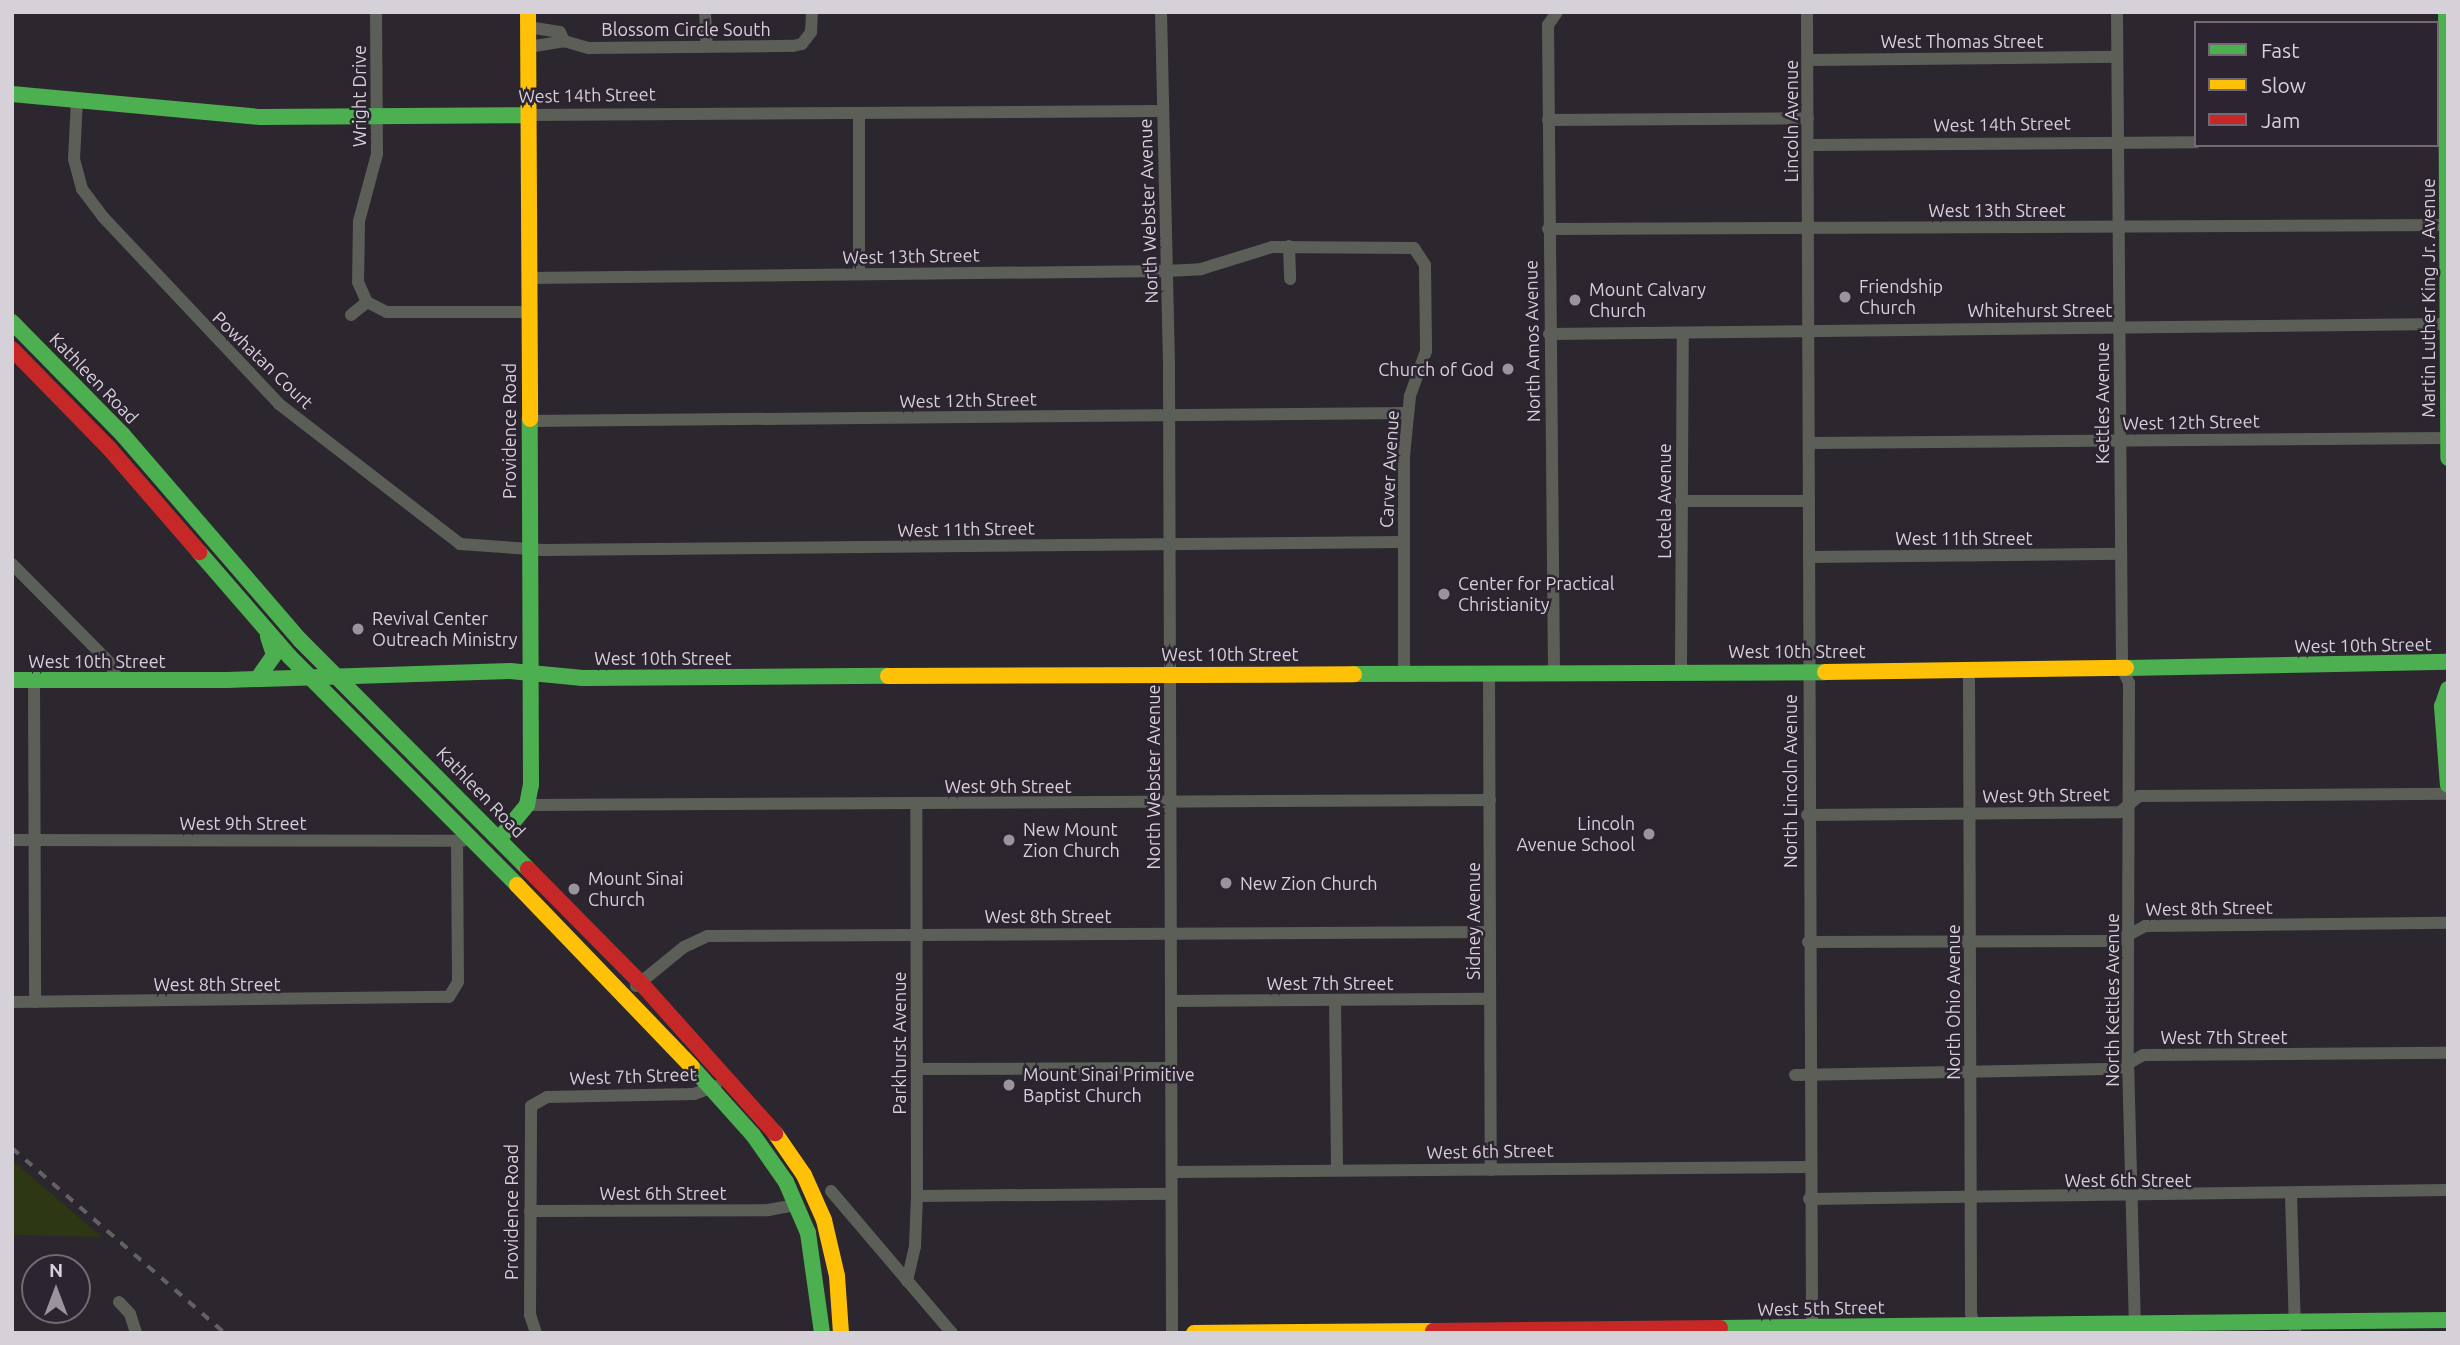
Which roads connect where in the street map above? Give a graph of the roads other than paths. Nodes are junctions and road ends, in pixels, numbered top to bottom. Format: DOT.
graph roads {
  1 [pos="376,12"];
  2 [pos="705,12"];
  3 [pos="812,12"];
  4 [pos="1161,12"];
  5 [pos="1557,12"];
  6 [pos="1807,12"];
  7 [pos="2117,12"];
  8 [pos="2446,12"];
  9 [pos="528,20"];
  10 [pos="564,41"];
  11 [pos="707,46"];
  12 [pos="528,47"];
  13 [pos="2442,55"];
  14 [pos="2117,57"];
  15 [pos="1808,60"];
  16 [pos="12,94"];
  17 [pos="77,100"];
  18 [pos="1163,111"];
  19 [pos="859,113"];
  20 [pos="526,115"];
  21 [pos="377,116"];
  22 [pos="1808,118"];
  23 [pos="1548,120"];
  24 [pos="2442,141"];
  25 [pos="2119,142"];
  26 [pos="2194,142"];
  27 [pos="1808,145"];
  28 [pos="2447,225"];
  29 [pos="2119,227"];
  30 [pos="1548,229"];
  31 [pos="1809,229"];
  32 [pos="1357,245"];
  33 [pos="1289,246"];
  34 [pos="1166,271"];
  35 [pos="859,274"];
  36 [pos="528,278"];
  37 [pos="1290,279"];
  38 [pos="367,303"];
  39 [pos="528,312"];
  40 [pos="351,315"];
  41 [pos="12,322"];
  42 [pos="2447,324"];
  43 [pos="2120,326"];
  44 [pos="1809,331"];
  45 [pos="1683,333"];
  46 [pos="1549,334"];
  47 [pos="12,349"];
  48 [pos="1408,413"];
  49 [pos="1169,415"];
  50 [pos="528,421"];
  51 [pos="2448,438"];
  52 [pos="2121,441"];
  53 [pos="1810,443"];
  54 [pos="2448,458"];
  55 [pos="1809,500"];
  56 [pos="1681,501"];
  57 [pos="1403,542"];
  58 [pos="1169,544"];
  59 [pos="528,549"];
  60 [pos="2121,554"];
  61 [pos="1808,557"];
  62 [pos="12,564"];
  63 [pos="267,632"];
  64 [pos="2448,662"];
  65 [pos="2122,668"];
  66 [pos="1681,670"];
  67 [pos="1808,670"];
  68 [pos="1969,671"];
  69 [pos="1404,672"];
  70 [pos="1489,672"];
  71 [pos="1554,672"];
  72 [pos="529,673"];
  73 [pos="1170,673"];
  74 [pos="335,674"];
  75 [pos="307,675"];
  76 [pos="258,678"];
  77 [pos="12,680"];
  78 [pos="34,680"];
  79 [pos="118,680"];
  80 [pos="2448,689"];
  81 [pos="2448,785"];
  82 [pos="2448,794"];
  83 [pos="1490,800"];
  84 [pos="1170,803"];
  85 [pos="2129,803"];
  86 [pos="916,804"];
  87 [pos="527,805"];
  88 [pos="1970,813"];
  89 [pos="1807,816"];
  90 [pos="499,839"];
  91 [pos="12,841"];
  92 [pos="35,841"];
  93 [pos="457,841"];
  94 [pos="474,842"];
  95 [pos="561,902"];
  96 [pos="2448,923"];
  97 [pos="1490,932"];
  98 [pos="2130,932"];
  99 [pos="1171,933"];
  100 [pos="917,936"];
  101 [pos="1808,942"];
  102 [pos="1970,942"];
  103 [pos="640,982"];
  104 [pos="626,995"];
  105 [pos="1490,999"];
  106 [pos="1335,1000"];
  107 [pos="1171,1001"];
  108 [pos="12,1002"];
  109 [pos="35,1002"];
  110 [pos="2448,1053"];
  111 [pos="2129,1061"];
  112 [pos="1171,1068"];
  113 [pos="917,1069"];
  114 [pos="1809,1071"];
  115 [pos="1971,1071"];
  116 [pos="1795,1075"];
  117 [pos="729,1079"];
  118 [pos="712,1089"];
  119 [pos="536,1100"];
  120 [pos="1809,1167"];
  121 [pos="1337,1170"];
  122 [pos="1491,1170"];
  123 [pos="1172,1171"];
  124 [pos="2448,1190"];
  125 [pos="831,1191"];
  126 [pos="1171,1194"];
  127 [pos="2291,1195"];
  128 [pos="917,1196"];
  129 [pos="1971,1197"];
  130 [pos="2131,1198"];
  131 [pos="1809,1199"];
  132 [pos="797,1205"];
  133 [pos="530,1211"];
  134 [pos="907,1281"];
  135 [pos="119,1302"];
  136 [pos="2448,1320"];
  137 [pos="2294,1328"];
  138 [pos="533,1329"];
  139 [pos="2135,1329"];
  140 [pos="1725,1330"];
  141 [pos="1812,1330"];
  142 [pos="1974,1330"];
  143 [pos="136,1333"];
  144 [pos="822,1333"];
  145 [pos="841,1333"];
  146 [pos="952,1333"];
  147 [pos="1172,1333"];
  148 [pos="1194,1333"];
  1 -- 21 [label="street, Wright Drive"];
  2 -- 11 [label="street"];
  3 -- 11 [label="street, Blossom Circle South"];
  4 -- 18 [label="street, North Webster Avenue"];
  5 -- 23 [label="street, North Amos Avenue"];
  6 -- 15 [label="street, Lincoln Avenue"];
  7 -- 14 [label="street, Kettles Avenue"];
  8 -- 13 [label="street, Martin Luther King Jr. Avenue"];
  9 -- 10 [label="street, Blossom Circle South"];
  9 -- 12 [label="street, Providence Road"];
  10 -- 11 [label="street, Blossom Circle South"];
  10 -- 12 [label="street, Blossom Circle South"];
  12 -- 20 [label="street, Providence Road"];
  13 -- 24 [label="street, Martin Luther King Jr. Avenue"];
  14 -- 15 [label="street, West Thomas Street"];
  14 -- 25 [label="street, Kettles Avenue"];
  15 -- 22 [label="street, Lincoln Avenue"];
  16 -- 17 [label="street, West 14th Street"];
  17 -- 21 [label="street, West 14th Street"];
  17 -- 59 [label="street, Powhatan Court"];
  18 -- 19 [label="street, West 14th Street"];
  18 -- 34 [label="street, North Webster Avenue"];
  19 -- 20 [label="street, West 14th Street"];
  19 -- 35 [label="street"];
  20 -- 21 [label="street, West 14th Street"];
  20 -- 36 [label="street, Providence Road"];
  21 -- 38 [label="street, Wright Drive"];
  22 -- 23 [label="street"];
  22 -- 27 [label="street, Lincoln Avenue"];
  23 -- 30 [label="street, North Amos Avenue"];
  24 -- 28 [label="street, Martin Luther King Jr. Avenue"];
  25 -- 26 [label="street, West 14th Street"];
  25 -- 27 [label="street, West 14th Street"];
  25 -- 29 [label="street, Kettles Avenue"];
  27 -- 31 [label="street, Lincoln Avenue"];
  28 -- 29 [label="street, West 13th Street"];
  28 -- 42 [label="street, Martin Luther King Jr. Avenue"];
  29 -- 31 [label="street, West 13th Street"];
  29 -- 43 [label="street, Kettles Avenue"];
  30 -- 31 [label="street, West 13th Street"];
  30 -- 46 [label="street, North Amos Avenue"];
  31 -- 44 [label="street, North Lincoln Avenue"];
  32 -- 33 [label="street, West 13th Street"];
  32 -- 48 [label="street, Carver Avenue"];
  33 -- 34 [label="street, West 13th Street"];
  33 -- 37 [label="street"];
  34 -- 35 [label="street, West 13th Street"];
  34 -- 49 [label="street, North Webster Avenue"];
  35 -- 36 [label="street, West 13th Street"];
  36 -- 39 [label="street, Providence Road"];
  38 -- 39 [label="street"];
  38 -- 40 [label="street"];
  39 -- 50 [label="street, Providence Road"];
  41 -- 74 [label="street, Kathleen Road"];
  42 -- 43 [label="street, Whitehurst Street"];
  42 -- 51 [label="street, Martin Luther King Jr. Avenue"];
  43 -- 44 [label="street, Whitehurst Street"];
  43 -- 52 [label="street, Kettles Avenue"];
  44 -- 45 [label="street, Whitehurst Street"];
  44 -- 53 [label="street, North Lincoln Avenue"];
  45 -- 46 [label="street, Whitehurst Street"];
  45 -- 56 [label="street, Lotela Avenue"];
  46 -- 71 [label="street, North Amos Avenue"];
  47 -- 63 [label="street"];
  48 -- 49 [label="street, West 12th Street"];
  48 -- 57 [label="street, Carver Avenue"];
  49 -- 50 [label="street, West 12th Street"];
  49 -- 58 [label="street, North Webster Avenue"];
  50 -- 59 [label="street, Providence Road"];
  51 -- 52 [label="street, West 12th Street"];
  51 -- 54 [label="street, Martin Luther King Jr. Avenue"];
  52 -- 53 [label="street, West 12th Street"];
  52 -- 60 [label="street, Kettles Avenue"];
  53 -- 55 [label="street, North Lincoln Avenue"];
  55 -- 56 [label="street"];
  55 -- 61 [label="street, North Lincoln Avenue"];
  56 -- 66 [label="street, Lotela Avenue"];
  57 -- 58 [label="street, West 11th Street"];
  57 -- 69 [label="street, Carver Avenue"];
  58 -- 59 [label="street, West 11th Street"];
  58 -- 73 [label="street, North Webster Avenue"];
  59 -- 72 [label="street, Providence Road"];
  60 -- 61 [label="street, West 11th Street"];
  60 -- 65 [label="street, Kettles Avenue"];
  61 -- 67 [label="street, North Lincoln Avenue"];
  62 -- 79 [label="street"];
  63 -- 75 [label="street"];
  63 -- 76 [label="street"];
  64 -- 65 [label="street, West 10th Street"];
  65 -- 68 [label="street, West 10th Street"];
  65 -- 85 [label="street, North Kettles Avenue"];
  66 -- 67 [label="street, West 10th Street"];
  66 -- 71 [label="street, West 10th Street"];
  67 -- 68 [label="street, West 10th Street"];
  67 -- 89 [label="street, North Lincoln Avenue"];
  68 -- 88 [label="street, North Ohio Avenue"];
  69 -- 70 [label="street, West 10th Street"];
  69 -- 73 [label="street, West 10th Street"];
  70 -- 71 [label="street, West 10th Street"];
  70 -- 83 [label="street, Sidney Avenue"];
  72 -- 73 [label="street, West 10th Street"];
  72 -- 74 [label="street, West 10th Street"];
  72 -- 87 [label="street, Providence Road"];
  73 -- 84 [label="street, North Webster Avenue"];
  74 -- 75 [label="street, West 10th Street"];
  74 -- 90 [label="street, Kathleen Road"];
  75 -- 76 [label="street, West 10th Street"];
  75 -- 94 [label="street"];
  76 -- 79 [label="street, West 10th Street"];
  77 -- 78 [label="street, West 10th Street"];
  78 -- 79 [label="street, West 10th Street"];
  78 -- 92 [label="street"];
  80 -- 81 [label="street"];
  82 -- 85 [label="street, West 9th Street"];
  83 -- 84 [label="street, West 9th Street"];
  83 -- 97 [label="street, Sidney Avenue"];
  84 -- 86 [label="street, West 9th Street"];
  84 -- 99 [label="street, North Webster Avenue"];
  85 -- 88 [label="street, West 9th Street"];
  85 -- 98 [label="street, North Kettles Avenue"];
  86 -- 87 [label="street, West 9th Street"];
  86 -- 100 [label="street, Parkhurst Avenue"];
  87 -- 90 [label="street"];
  88 -- 89 [label="street, West 9th Street"];
  88 -- 102 [label="street, North Ohio Avenue"];
  89 -- 101 [label="street, North Lincoln Avenue"];
  90 -- 95 [label="street, Kathleen Road"];
  91 -- 92 [label="street, West 9th Street"];
  92 -- 93 [label="street, West 9th Street"];
  92 -- 109 [label="street"];
  93 -- 94 [label="street, West 9th Street"];
  93 -- 109 [label="street, West 8th Street"];
  94 -- 95 [label="street"];
  94 -- 104 [label="street"];
  95 -- 103 [label="street, Kathleen Road"];
  96 -- 98 [label="street, West 8th Street"];
  97 -- 99 [label="street, West 8th Street"];
  97 -- 105 [label="street, Sidney Avenue"];
  98 -- 102 [label="street, West 8th Street"];
  98 -- 111 [label="street, North Kettles Avenue"];
  99 -- 100 [label="street, West 8th Street"];
  99 -- 107 [label="street, North Webster Avenue"];
  100 -- 103 [label="street, West 8th Street"];
  100 -- 113 [label="street, Parkhurst Avenue"];
  101 -- 102 [label="street, West 8th Street"];
  101 -- 114 [label="street, North Lincoln Avenue"];
  102 -- 115 [label="street, North Ohio Avenue"];
  103 -- 104 [label="street, West 8th Street"];
  103 -- 117 [label="street, Kathleen Road"];
  104 -- 118 [label="street"];
  105 -- 106 [label="street, West 7th Street"];
  105 -- 122 [label="street, Sidney Avenue"];
  106 -- 107 [label="street, West 7th Street"];
  106 -- 121 [label="street"];
  107 -- 112 [label="street, North Webster Avenue"];
  108 -- 109 [label="street, West 8th Street"];
  110 -- 111 [label="street, West 7th Street"];
  111 -- 115 [label="street, West 7th Street"];
  111 -- 130 [label="street, North Kettles Avenue"];
  112 -- 113 [label="street"];
  112 -- 123 [label="street, North Webster Avenue"];
  113 -- 128 [label="street, Parkhurst Avenue"];
  114 -- 115 [label="street, West 7th Street"];
  114 -- 116 [label="street, West 7th Street"];
  114 -- 120 [label="street, North Lincoln Avenue"];
  115 -- 129 [label="street, North Ohio Avenue"];
  117 -- 118 [label="street, West 7th Street"];
  117 -- 145 [label="street, Kathleen Road"];
  118 -- 119 [label="street, West 7th Street"];
  118 -- 132 [label="street"];
  119 -- 133 [label="street, Providence Road"];
  120 -- 122 [label="street, West 6th Street"];
  120 -- 131 [label="street, North Lincoln Avenue"];
  121 -- 122 [label="street, West 6th Street"];
  121 -- 123 [label="street, West 6th Street"];
  123 -- 126 [label="street, North Webster Avenue"];
  124 -- 127 [label="street, West 6th Street"];
  125 -- 134 [label="street"];
  126 -- 128 [label="street"];
  126 -- 147 [label="street, North Webster Avenue"];
  127 -- 130 [label="street, West 6th Street"];
  127 -- 137 [label="street"];
  128 -- 134 [label="street, Parkhurst Avenue"];
  129 -- 130 [label="street, West 6th Street"];
  129 -- 131 [label="street, West 6th Street"];
  129 -- 142 [label="street, North Ohio Avenue"];
  130 -- 139 [label="street, North Kettles Avenue"];
  131 -- 141 [label="street, North Lincoln Avenue"];
  132 -- 133 [label="street, West 6th Street"];
  132 -- 144 [label="street"];
  133 -- 138 [label="street, Providence Road"];
  134 -- 146 [label="street"];
  135 -- 143 [label="street"];
  136 -- 137 [label="street, West 5th Street"];
  137 -- 139 [label="street, West 5th Street"];
  139 -- 142 [label="street, West 5th Street"];
  140 -- 141 [label="street, West 5th Street"];
  140 -- 148 [label="street, West 5th Street"];
  141 -- 142 [label="street, West 5th Street"];
}
